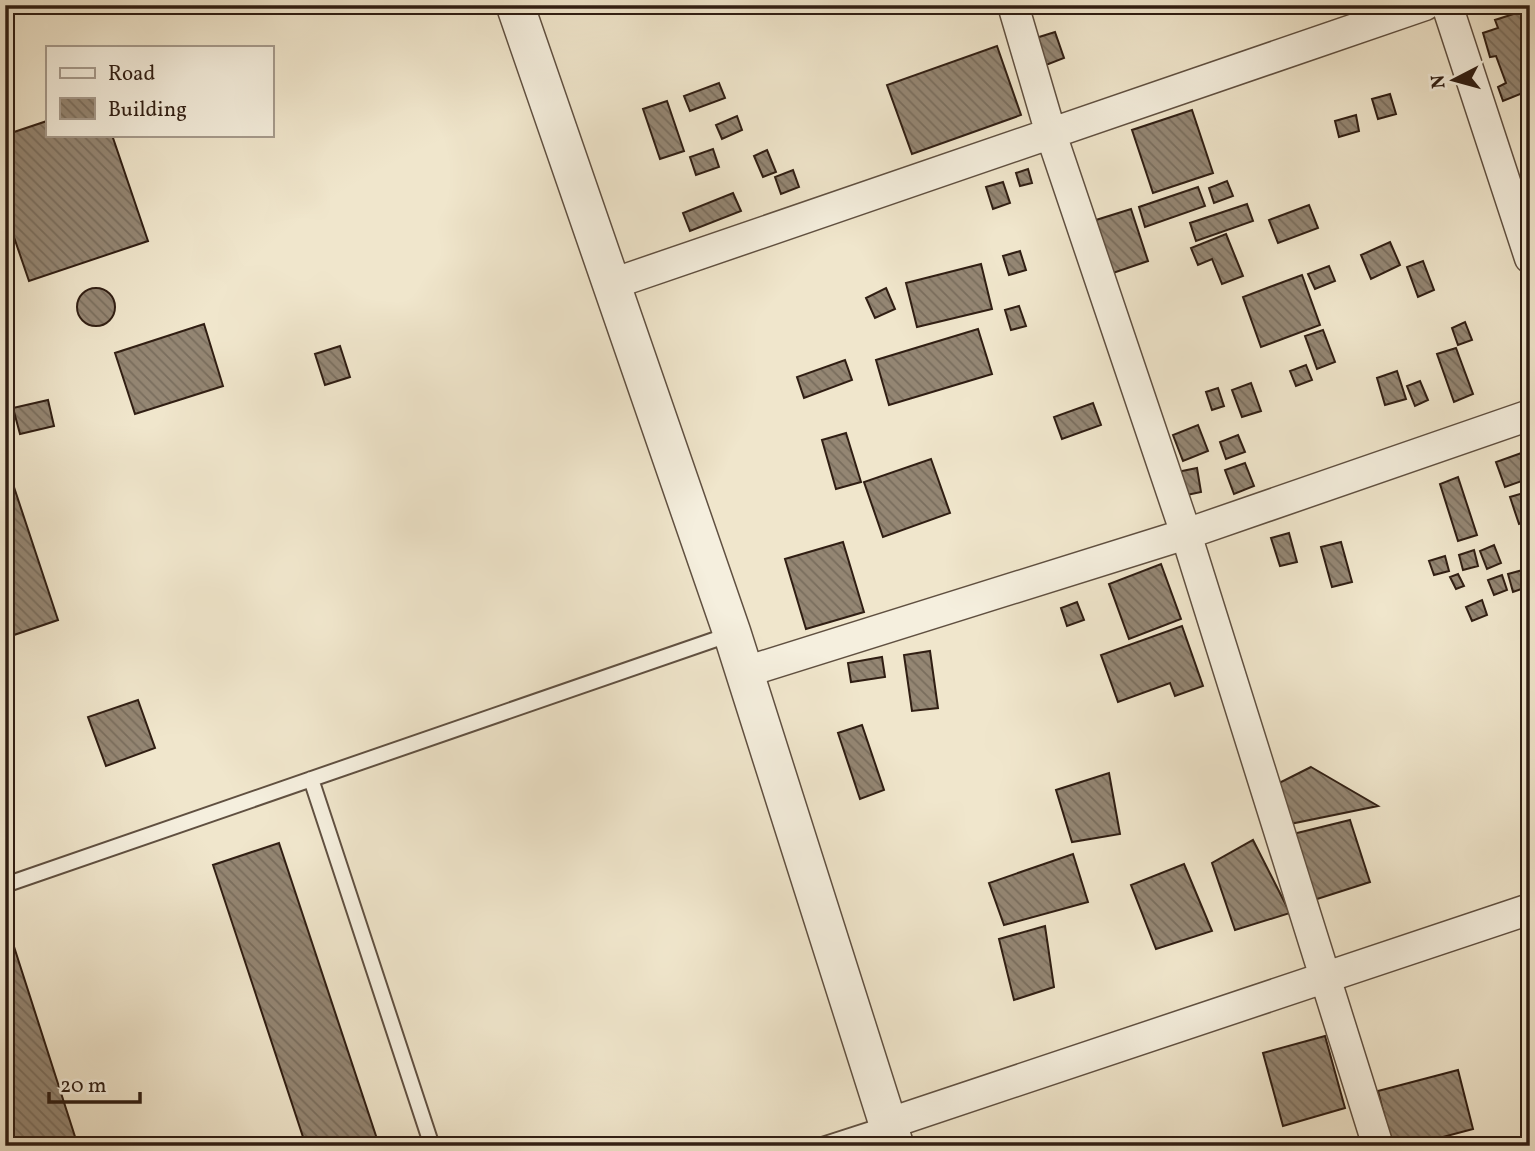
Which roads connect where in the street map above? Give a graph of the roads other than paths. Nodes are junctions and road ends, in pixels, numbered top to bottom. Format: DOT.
graph roads {
  1 [pos="515,5"];
  2 [pos="1013,5"];
  3 [pos="1425,5"];
  4 [pos="1447,5"];
  5 [pos="1051,134"];
  6 [pos="1530,258"];
  7 [pos="612,284"];
  8 [pos="1530,415"];
  9 [pos="1186,534"];
  10 [pos="732,633"];
  11 [pos="745,672"];
  12 [pos="311,779"];
  13 [pos="5,885"];
  14 [pos="1530,909"];
  15 [pos="1323,977"];
  16 [pos="891,1135"];
  17 [pos="432,1146"];
  18 [pos="819,1146"];
  19 [pos="1378,1146"];
  1 -- 7 [label="street"];
  2 -- 5 [label="street"];
  3 -- 5 [label="street"];
  4 -- 6 [label="street"];
  5 -- 7 [label="street"];
  5 -- 9 [label="street"];
  7 -- 10 [label="street"];
  8 -- 9 [label="street"];
  9 -- 11 [label="street"];
  9 -- 15 [label="street"];
  10 -- 11 [label="street"];
  10 -- 12 [label="lane"];
  11 -- 16 [label="street"];
  12 -- 13 [label="lane"];
  12 -- 17 [label="lane"];
  14 -- 15 [label="street"];
  15 -- 16 [label="street"];
  15 -- 19 [label="street"];
  16 -- 18 [label="lane"];
}
